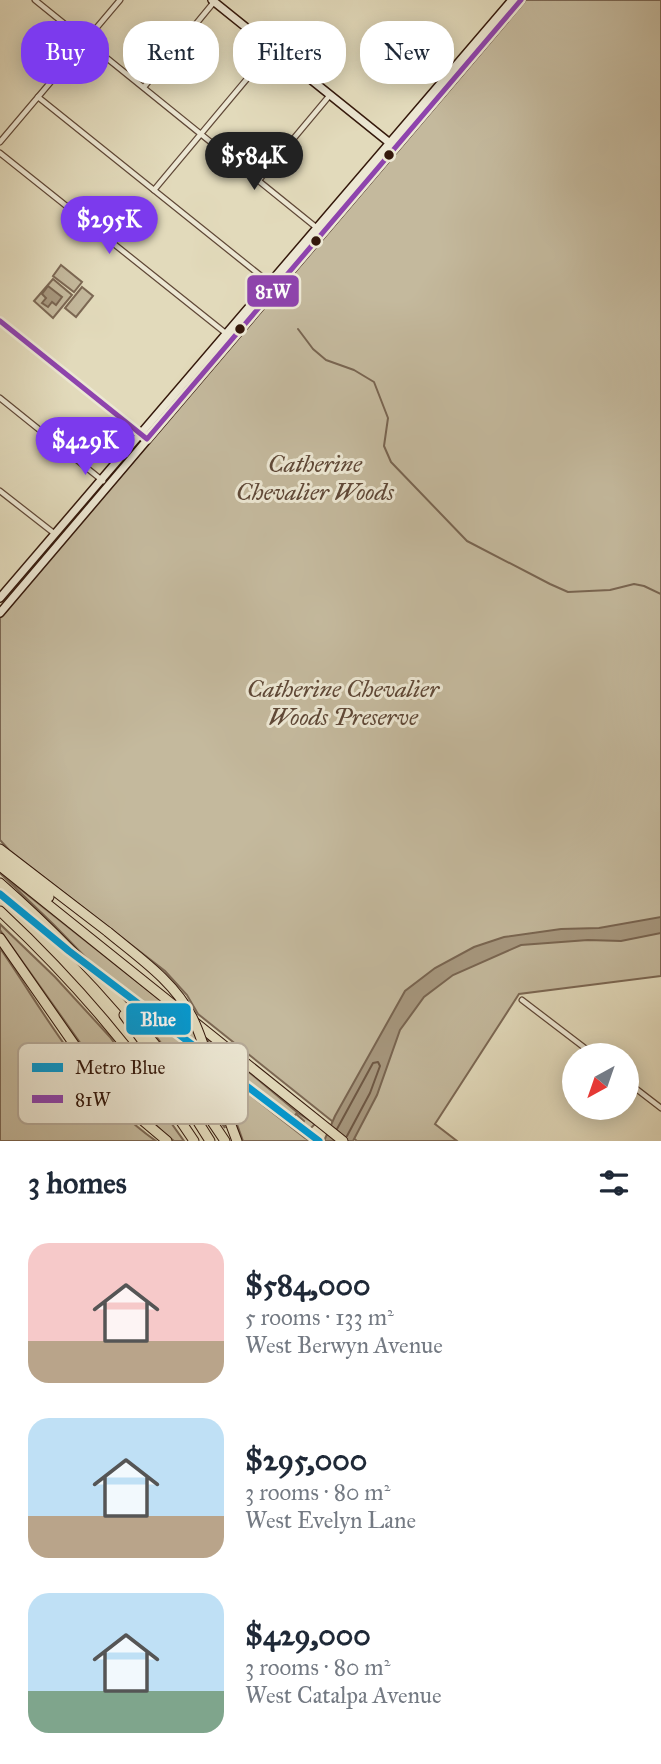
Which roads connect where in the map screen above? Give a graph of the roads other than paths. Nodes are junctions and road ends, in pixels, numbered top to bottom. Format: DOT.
graph roads {
  1 [pos="35,0"];
  2 [pos="120,0"];
  3 [pos="512,0"];
  4 [pos="520,0"];
  5 [pos="213,1"];
  6 [pos="61,21"];
  7 [pos="102,21"];
  8 [pos="238,21"];
  9 [pos="109,60"];
  10 [pos="49,84"];
  11 [pos="242,84"];
  12 [pos="316,84"];
  13 [pos="144,87"];
  14 [pos="330,95"];
  15 [pos="38,97"];
  16 [pos="201,133"];
  17 [pos="0,142"];
  18 [pos="392,145"];
  19 [pos="0,153"];
  20 [pos="260,180"];
  21 [pos="154,190"];
  22 [pos="320,230"];
  23 [pos="273,286"];
  24 [pos="230,336"];
  25 [pos="0,398"];
  26 [pos="104,482"];
  27 [pos="0,491"];
  28 [pos="55,534"];
  29 [pos="2,593"];
  30 [pos="13,598"];
  31 [pos="0,613"];
  32 [pos="0,849"];
  33 [pos="0,857"];
  34 [pos="0,866"];
  35 [pos="0,883"];
  36 [pos="0,911"];
  37 [pos="0,918"];
  38 [pos="47,927"];
  39 [pos="0,938"];
  40 [pos="60,971"];
  41 [pos="167,999"];
  42 [pos="522,1000"];
  43 [pos="73,1043"];
  44 [pos="123,1043"];
  45 [pos="144,1043"];
  46 [pos="152,1043"];
  47 [pos="202,1043"];
  48 [pos="222,1043"];
  49 [pos="578,1043"];
  50 [pos="248,1064"];
  51 [pos="639,1091"];
  52 [pos="661,1108"];
  53 [pos="147,1124"];
  54 [pos="182,1124"];
  55 [pos="199,1124"];
  56 [pos="212,1124"];
  57 [pos="231,1124"];
  58 [pos="167,1141"];
  59 [pos="194,1141"];
  60 [pos="210,1141"];
  61 [pos="225,1141"];
  62 [pos="237,1141"];
  63 [pos="344,1141"];
  1 -- 6 [label="street"];
  2 -- 7 [label="street"];
  3 -- 18 [label="main road"];
  4 -- 18 [label="main road"];
  5 -- 8 [label="main road"];
  5 -- 13 [label="street"];
  9 -- 13 [label="street"];
  10 -- 15 [label="street"];
  11 -- 16 [label="street"];
  12 -- 14 [label="main road"];
  13 -- 16 [label="street"];
  14 -- 18 [label="main road"];
  14 -- 20 [label="street"];
  15 -- 17 [label="street"];
  15 -- 21 [label="street"];
  16 -- 20 [label="street"];
  16 -- 21 [label="street"];
  18 -- 22 [label="main road"];
  19 -- 24 [label="street"];
  20 -- 22 [label="street"];
  21 -- 23 [label="street"];
  22 -- 23 [label="main road"];
  23 -- 24 [label="main road"];
  24 -- 26 [label="main road"];
  25 -- 26 [label="street"];
  26 -- 28 [label="main road"];
  26 -- 30 [label="main road"];
  27 -- 28 [label="street"];
  28 -- 29 [label="main road"];
  29 -- 30 [label="main road"];
  30 -- 31 [label="main road"];
  32 -- 47 [label="highway, bridge"];
  33 -- 41 [label="highway"];
  34 -- 41 [label="highway"];
  35 -- 38 [label="highway"];
  36 -- 40 [label="highway"];
  37 -- 40 [label="highway"];
  38 -- 45 [label="highway"];
  38 -- 46 [label="highway"];
  39 -- 43 [label="highway"];
  40 -- 44 [label="highway"];
  41 -- 48 [label="highway"];
  42 -- 49 [label="street"];
  50 -- 63 [label="highway"];
  51 -- 52 [label="street"];
  53 -- 58 [label="highway"];
  54 -- 59 [label="highway"];
  55 -- 60 [label="highway"];
  56 -- 61 [label="highway"];
  57 -- 62 [label="highway, bridge"];
}
